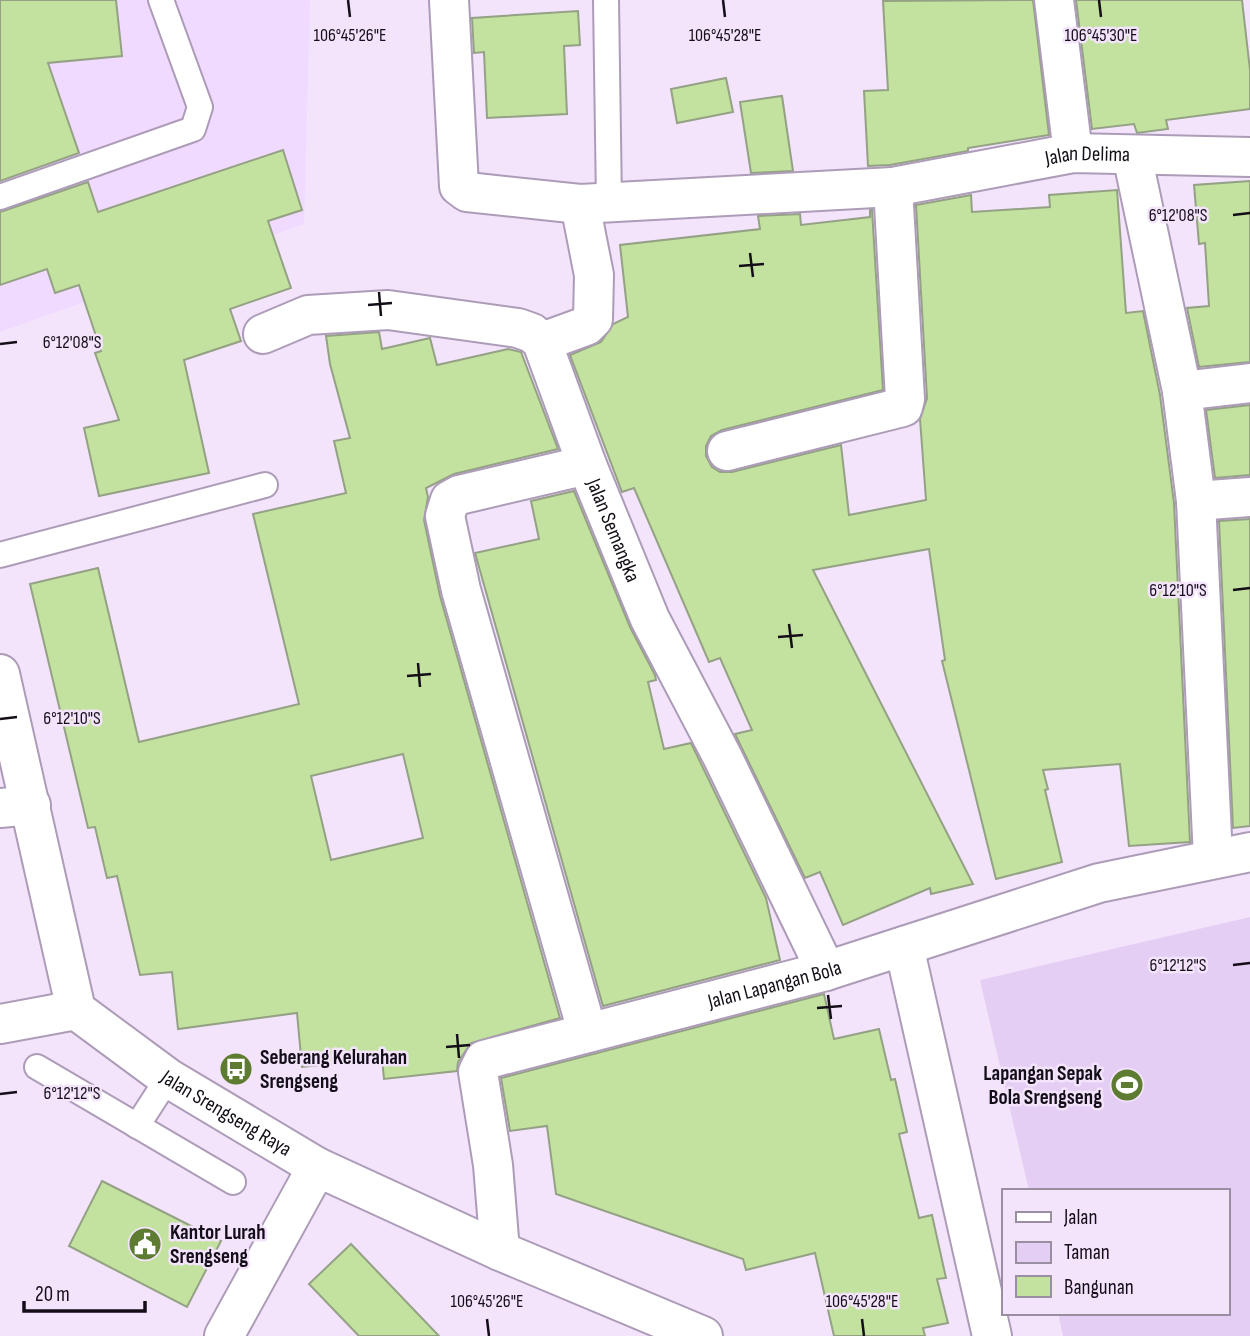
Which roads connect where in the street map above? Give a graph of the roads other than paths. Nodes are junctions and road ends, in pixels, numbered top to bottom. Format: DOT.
graph roads {
  1 [pos="161,0"];
  2 [pos="449,0"];
  3 [pos="606,0"];
  4 [pos="1054,0"];
  5 [pos="1073,153"];
  6 [pos="1132,155"];
  7 [pos="1250,157"];
  8 [pos="910,183"];
  9 [pos="0,197"];
  10 [pos="595,203"];
  11 [pos="263,334"];
  12 [pos="542,342"];
  13 [pos="1250,383"];
  14 [pos="1182,391"];
  15 [pos="727,451"];
  16 [pos="587,465"];
  17 [pos="264,485"];
  18 [pos="1250,498"];
  19 [pos="1196,501"];
  20 [pos="0,555"];
  21 [pos="0,674"];
  22 [pos="15,806"];
  23 [pos="1250,852"];
  24 [pos="1213,858"];
  25 [pos="904,946"];
  26 [pos="826,971"];
  27 [pos="76,1010"];
  28 [pos="0,1024"];
  29 [pos="587,1031"];
  30 [pos="37,1067"];
  31 [pos="168,1078"];
  32 [pos="136,1126"];
  33 [pos="317,1167"];
  34 [pos="233,1182"];
  35 [pos="500,1251"];
  36 [pos="224,1336"];
  37 [pos="703,1336"];
  38 [pos="992,1336"];
  1 -- 9 [label="lane"];
  2 -- 10 [label="street, Jalan Delima"];
  3 -- 10 [label="lane"];
  4 -- 5 [label="street"];
  5 -- 6 [label="street, Jalan Delima"];
  5 -- 8 [label="street, Jalan Delima"];
  6 -- 7 [label="street, Jalan Delima"];
  6 -- 14 [label="street"];
  8 -- 10 [label="street, Jalan Delima"];
  8 -- 15 [label="street"];
  10 -- 12 [label="street"];
  11 -- 12 [label="street"];
  12 -- 16 [label="street, Jalan Semangka"];
  13 -- 14 [label="street"];
  14 -- 19 [label="street"];
  16 -- 26 [label="street, Jalan Semangka"];
  16 -- 29 [label="street"];
  17 -- 20 [label="lane"];
  18 -- 19 [label="street"];
  19 -- 24 [label="street"];
  21 -- 22 [label="street"];
  22 -- 27 [label="street"];
  23 -- 24 [label="street, Jalan Lapangan Bola"];
  24 -- 25 [label="street, Jalan Lapangan Bola"];
  25 -- 26 [label="street, Jalan Lapangan Bola"];
  25 -- 38 [label="street"];
  26 -- 29 [label="street, Jalan Lapangan Bola"];
  27 -- 28 [label="street"];
  27 -- 31 [label="street, Jalan Srengseng Raya"];
  29 -- 35 [label="street, Jalan Lapangan Bola"];
  30 -- 32 [label="lane"];
  31 -- 32 [label="lane"];
  31 -- 33 [label="street, Jalan Srengseng Raya"];
  32 -- 34 [label="lane"];
  33 -- 35 [label="street, Jalan Srengseng Raya"];
  33 -- 36 [label="street"];
  35 -- 37 [label="street, Jalan Srengseng Raya"];
}
